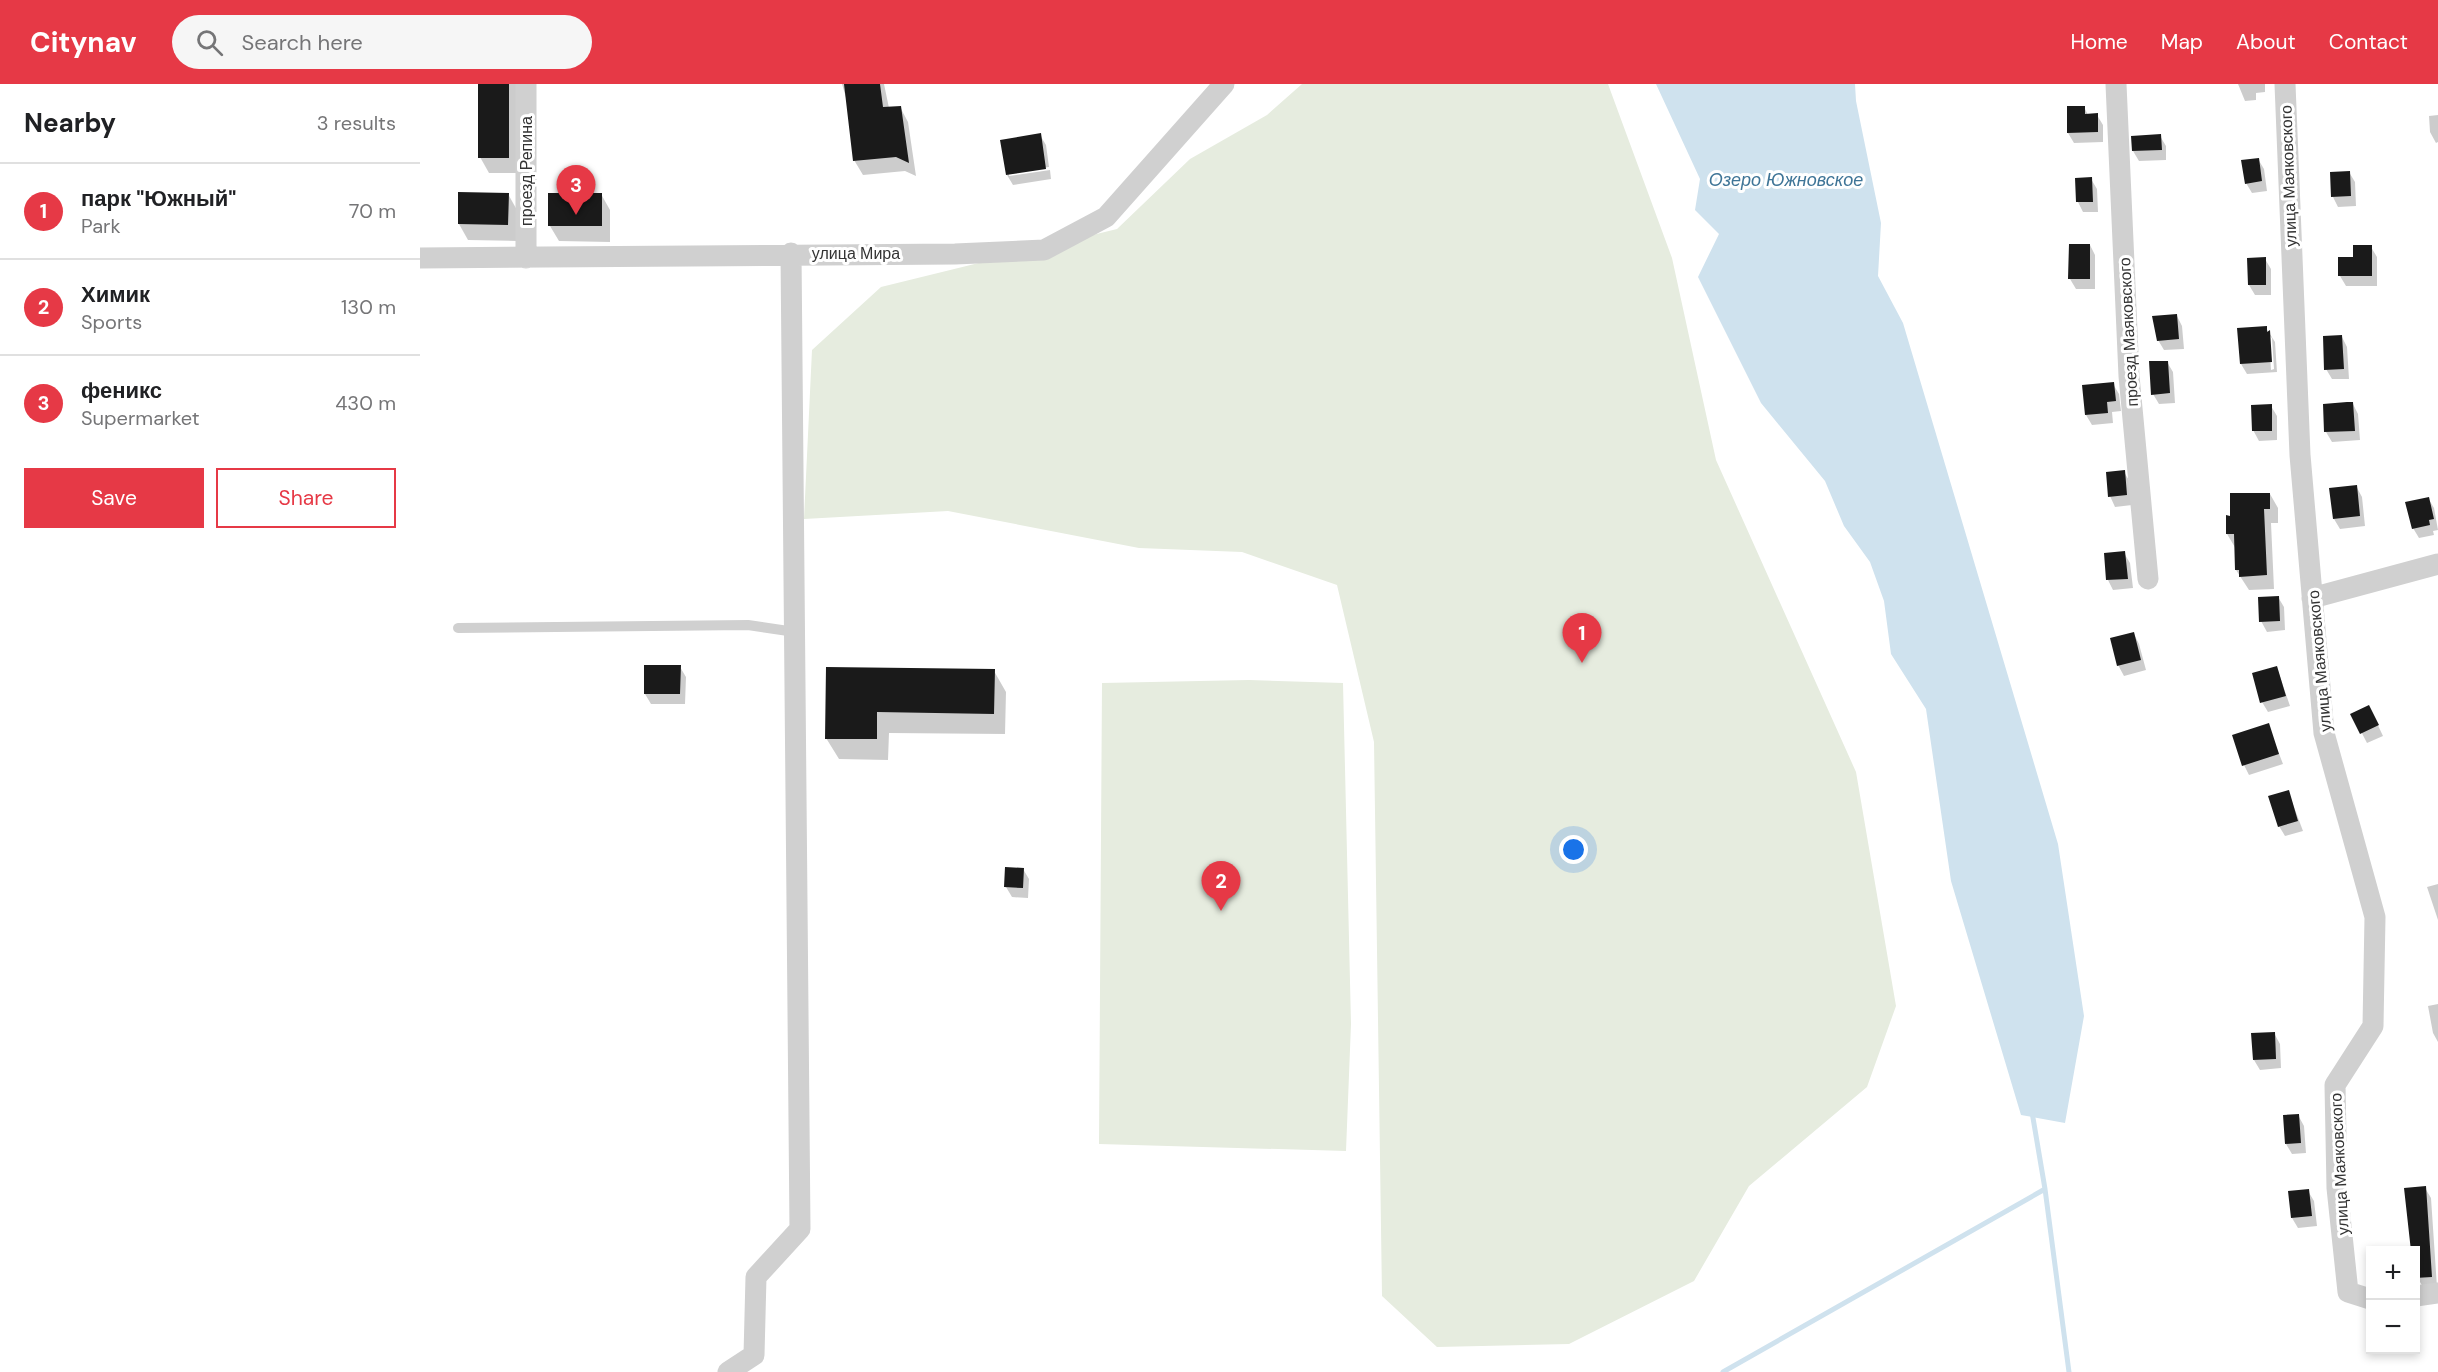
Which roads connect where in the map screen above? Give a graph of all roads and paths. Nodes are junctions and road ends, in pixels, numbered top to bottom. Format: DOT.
graph roads {
  1 [pos="526,84"];
  2 [pos="1224,84"];
  3 [pos="2116,84"];
  4 [pos="2285,84"];
  5 [pos="791,253"];
  6 [pos="420,258"];
  7 [pos="526,258"];
  8 [pos="2438,564"];
  9 [pos="2148,579"];
  10 [pos="2312,598"];
  11 [pos="458,628"];
  12 [pos="795,632"];
  13 [pos="2438,1293"];
  14 [pos="2420,1295"];
  15 [pos="2366,1298"];
  16 [pos="728,1372"];
  1 -- 7 [label="street, проезд Репина"];
  2 -- 5 [label="street, улица Мира"];
  3 -- 9 [label="street, проезд Маяковского"];
  4 -- 10 [label="street, улица Маяковского"];
  5 -- 7 [label="street, улица Мира"];
  5 -- 12 [label="street"];
  6 -- 7 [label="street, улица Мира"];
  8 -- 10 [label="street"];
  10 -- 15 [label="street, улица Маяковского"];
  11 -- 12 [label="lane"];
  12 -- 16 [label="street"];
  13 -- 14 [label="street"];
}
